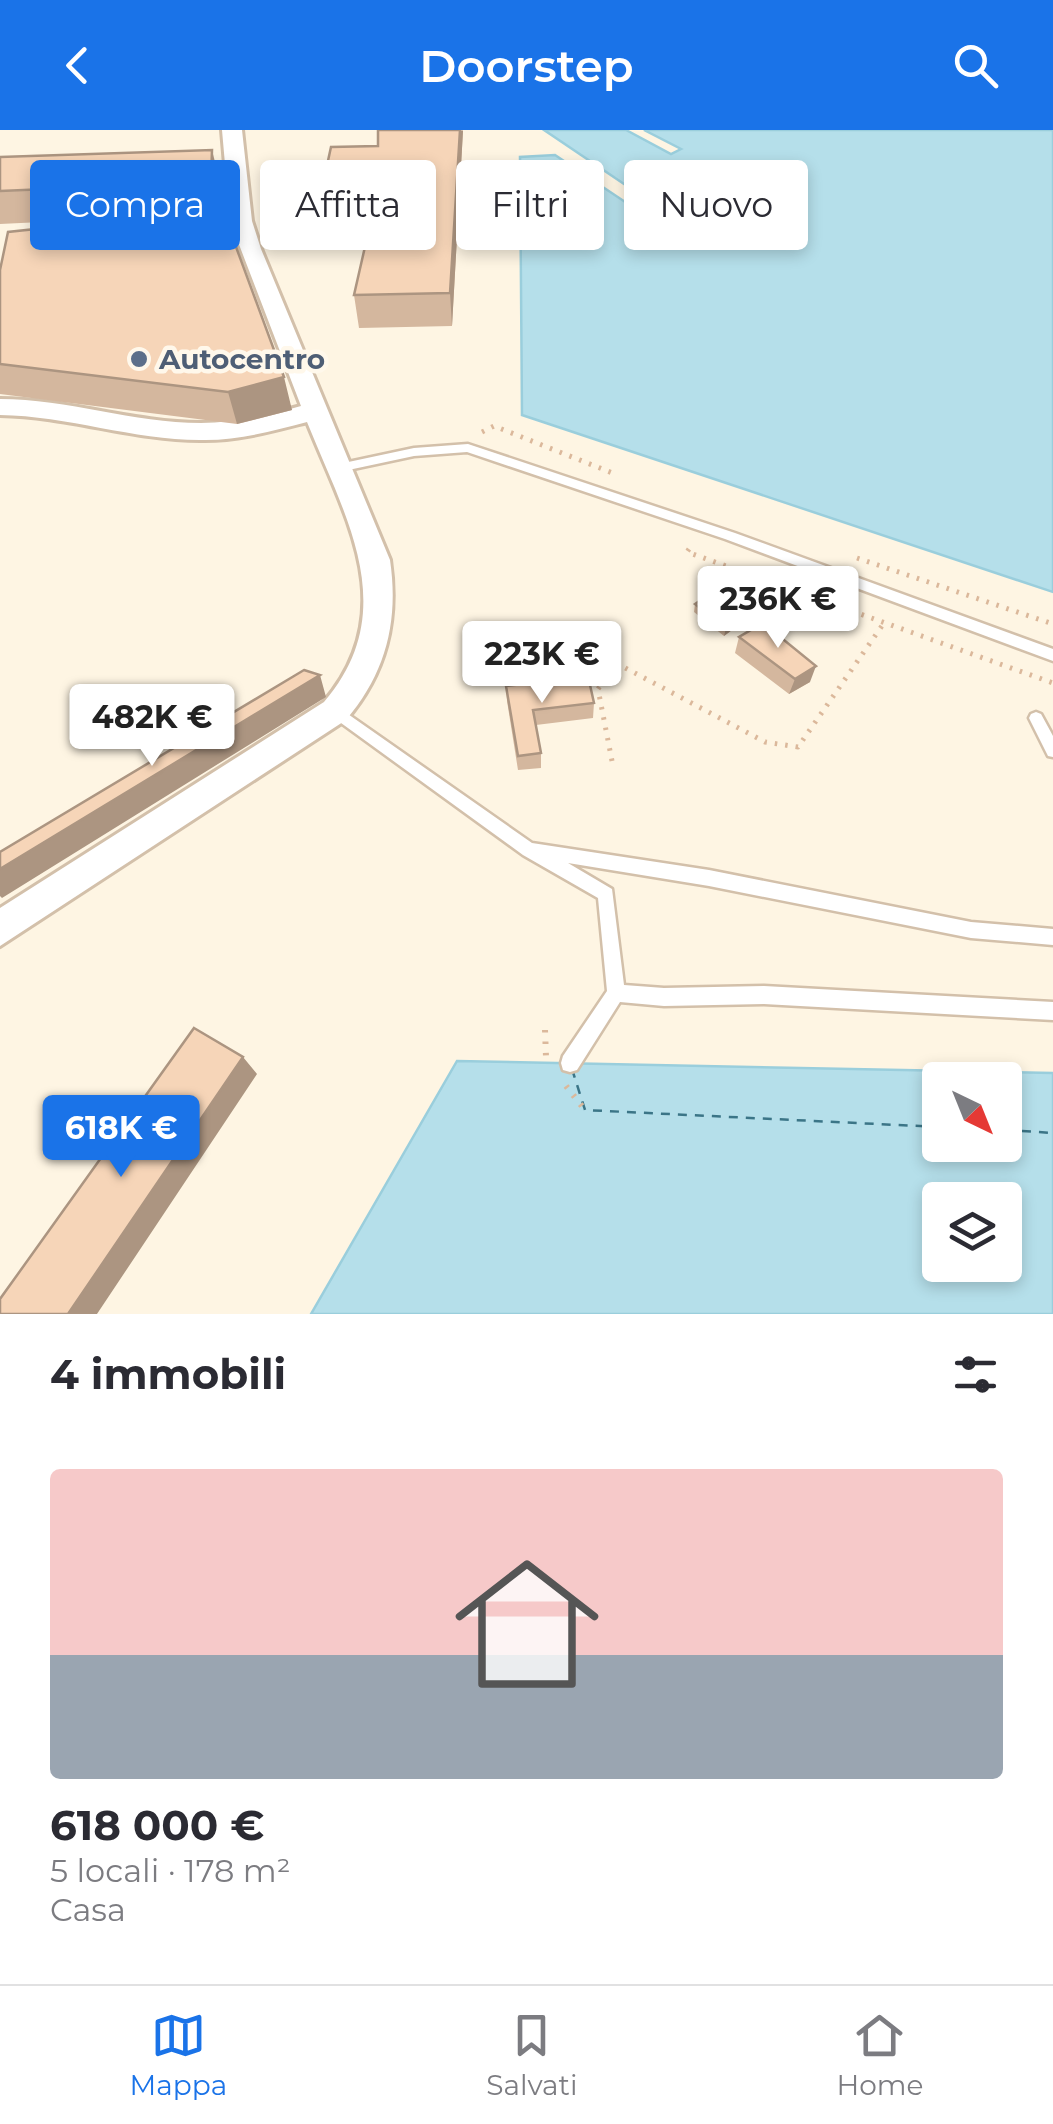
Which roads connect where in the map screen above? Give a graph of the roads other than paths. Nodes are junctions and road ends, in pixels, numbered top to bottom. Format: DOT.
graph roads {
  1 [pos="232,130"];
  2 [pos="0,407"];
  3 [pos="315,411"];
  4 [pos="339,468"];
  5 [pos="1053,656"];
  6 [pos="335,711"];
  7 [pos="1036,718"];
  8 [pos="1053,751"];
  9 [pos="529,850"];
  10 [pos="0,929"];
  11 [pos="1053,937"];
  12 [pos="616,994"];
  13 [pos="1053,1011"];
  14 [pos="570,1063"];
  1 -- 3 [label="street"];
  2 -- 3 [label="street"];
  3 -- 4 [label="street"];
  4 -- 5 [label="lane"];
  4 -- 6 [label="street"];
  6 -- 9 [label="lane"];
  6 -- 10 [label="street"];
  7 -- 8 [label="lane"];
  9 -- 11 [label="lane"];
  9 -- 12 [label="lane"];
  12 -- 13 [label="lane"];
  12 -- 14 [label="lane"];
}
